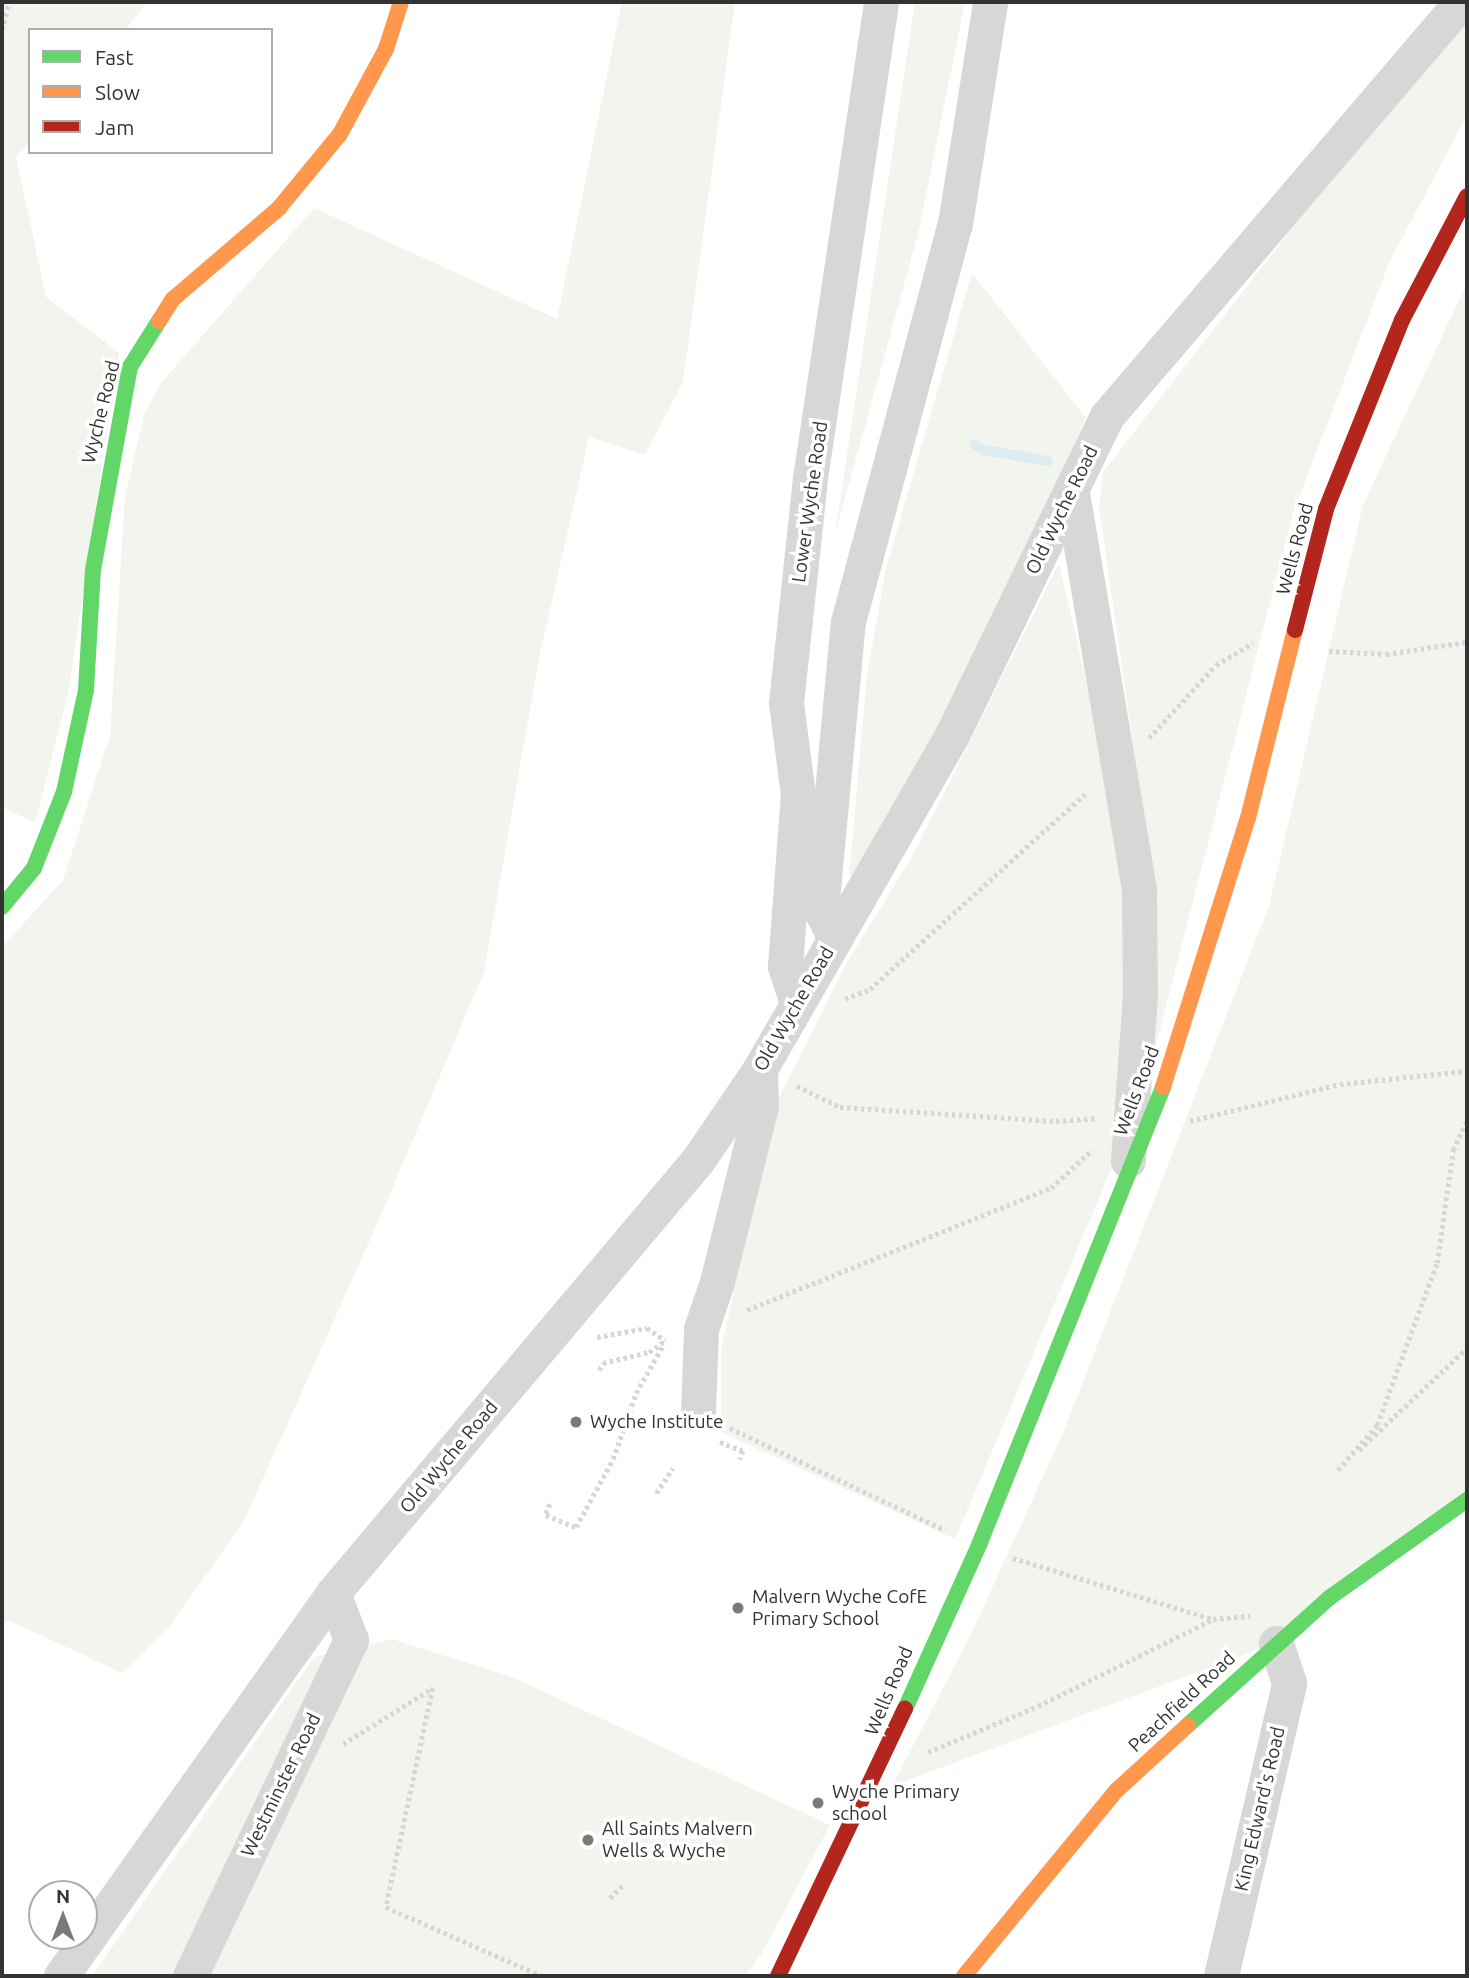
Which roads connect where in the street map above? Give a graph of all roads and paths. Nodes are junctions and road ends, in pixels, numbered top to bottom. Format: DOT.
graph roads {
  1 [pos="9,2"];
  2 [pos="401,2"];
  3 [pos="881,2"];
  4 [pos="990,2"];
  5 [pos="1461,2"];
  6 [pos="2,30"];
  7 [pos="1467,196"];
  8 [pos="1072,493"];
  9 [pos="1292,642"];
  10 [pos="1467,642"];
  11 [pos="1117,766"];
  12 [pos="2,907"];
  13 [pos="835,938"];
  14 [pos="796,1003"];
  15 [pos="760,1069"];
  16 [pos="1467,1071"];
  17 [pos="1140,1117"];
  18 [pos="1467,1120"];
  19 [pos="1126,1175"];
  20 [pos="701,1329"];
  21 [pos="666,1341"];
  22 [pos="1467,1342"];
  23 [pos="1467,1348"];
  24 [pos="539,1351"];
  25 [pos="1460,1353"];
  26 [pos="599,1370"];
  27 [pos="698,1412"];
  28 [pos="673,1468"];
  29 [pos="656,1493"];
  30 [pos="1467,1500"];
  31 [pos="550,1504"];
  32 [pos="979,1545"];
  33 [pos="333,1593"];
  34 [pos="1255,1615"];
  35 [pos="1213,1619"];
  36 [pos="1276,1643"];
  37 [pos="880,1766"];
  38 [pos="284,1780"];
  39 [pos="622,1886"];
  40 [pos="610,1898"];
  41 [pos="61,1976"];
  42 [pos="190,1976"];
  43 [pos="542,1976"];
  44 [pos="778,1976"];
  45 [pos="964,1976"];
  46 [pos="1220,1976"];
  1 -- 6 [label="path"];
  2 -- 12 [label="main road, Wyche Road"];
  3 -- 14 [label="street, Lower Wyche Road"];
  4 -- 13 [label="street"];
  5 -- 8 [label="street, Old Wyche Road"];
  7 -- 9 [label="main road, Wells Road"];
  8 -- 11 [label="street"];
  8 -- 13 [label="street, Old Wyche Road"];
  9 -- 10 [label="path"];
  9 -- 11 [label="path"];
  9 -- 17 [label="main road, Wells Road"];
  11 -- 14 [label="path"];
  11 -- 17 [label="street"];
  13 -- 14 [label="street, Old Wyche Road"];
  14 -- 15 [label="street, Old Wyche Road"];
  15 -- 17 [label="path"];
  15 -- 20 [label="street"];
  15 -- 24 [label="street, Old Wyche Road"];
  16 -- 17 [label="path"];
  17 -- 19 [label="street"];
  17 -- 20 [label="path"];
  18 -- 25 [label="path"];
  19 -- 32 [label="main road, Wells Road"];
  20 -- 27 [label="street"];
  21 -- 24 [label="path"];
  21 -- 26 [label="path"];
  21 -- 31 [label="path"];
  22 -- 25 [label="path"];
  23 -- 25 [label="path"];
  24 -- 33 [label="street, Old Wyche Road"];
  27 -- 32 [label="path"];
  28 -- 29 [label="path"];
  30 -- 36 [label="main road, Peachfield Road"];
  32 -- 35 [label="path"];
  32 -- 37 [label="main road, Wells Road"];
  33 -- 38 [label="street, Westminster Road"];
  33 -- 41 [label="street, Old Wyche Road"];
  34 -- 35 [label="path"];
  35 -- 37 [label="path"];
  36 -- 45 [label="main road, Peachfield Road"];
  36 -- 46 [label="street, King Edward's Road"];
  37 -- 44 [label="main road, Wells Road"];
  38 -- 42 [label="street, Westminster Road"];
  38 -- 43 [label="path"];
  39 -- 40 [label="path"];
}
